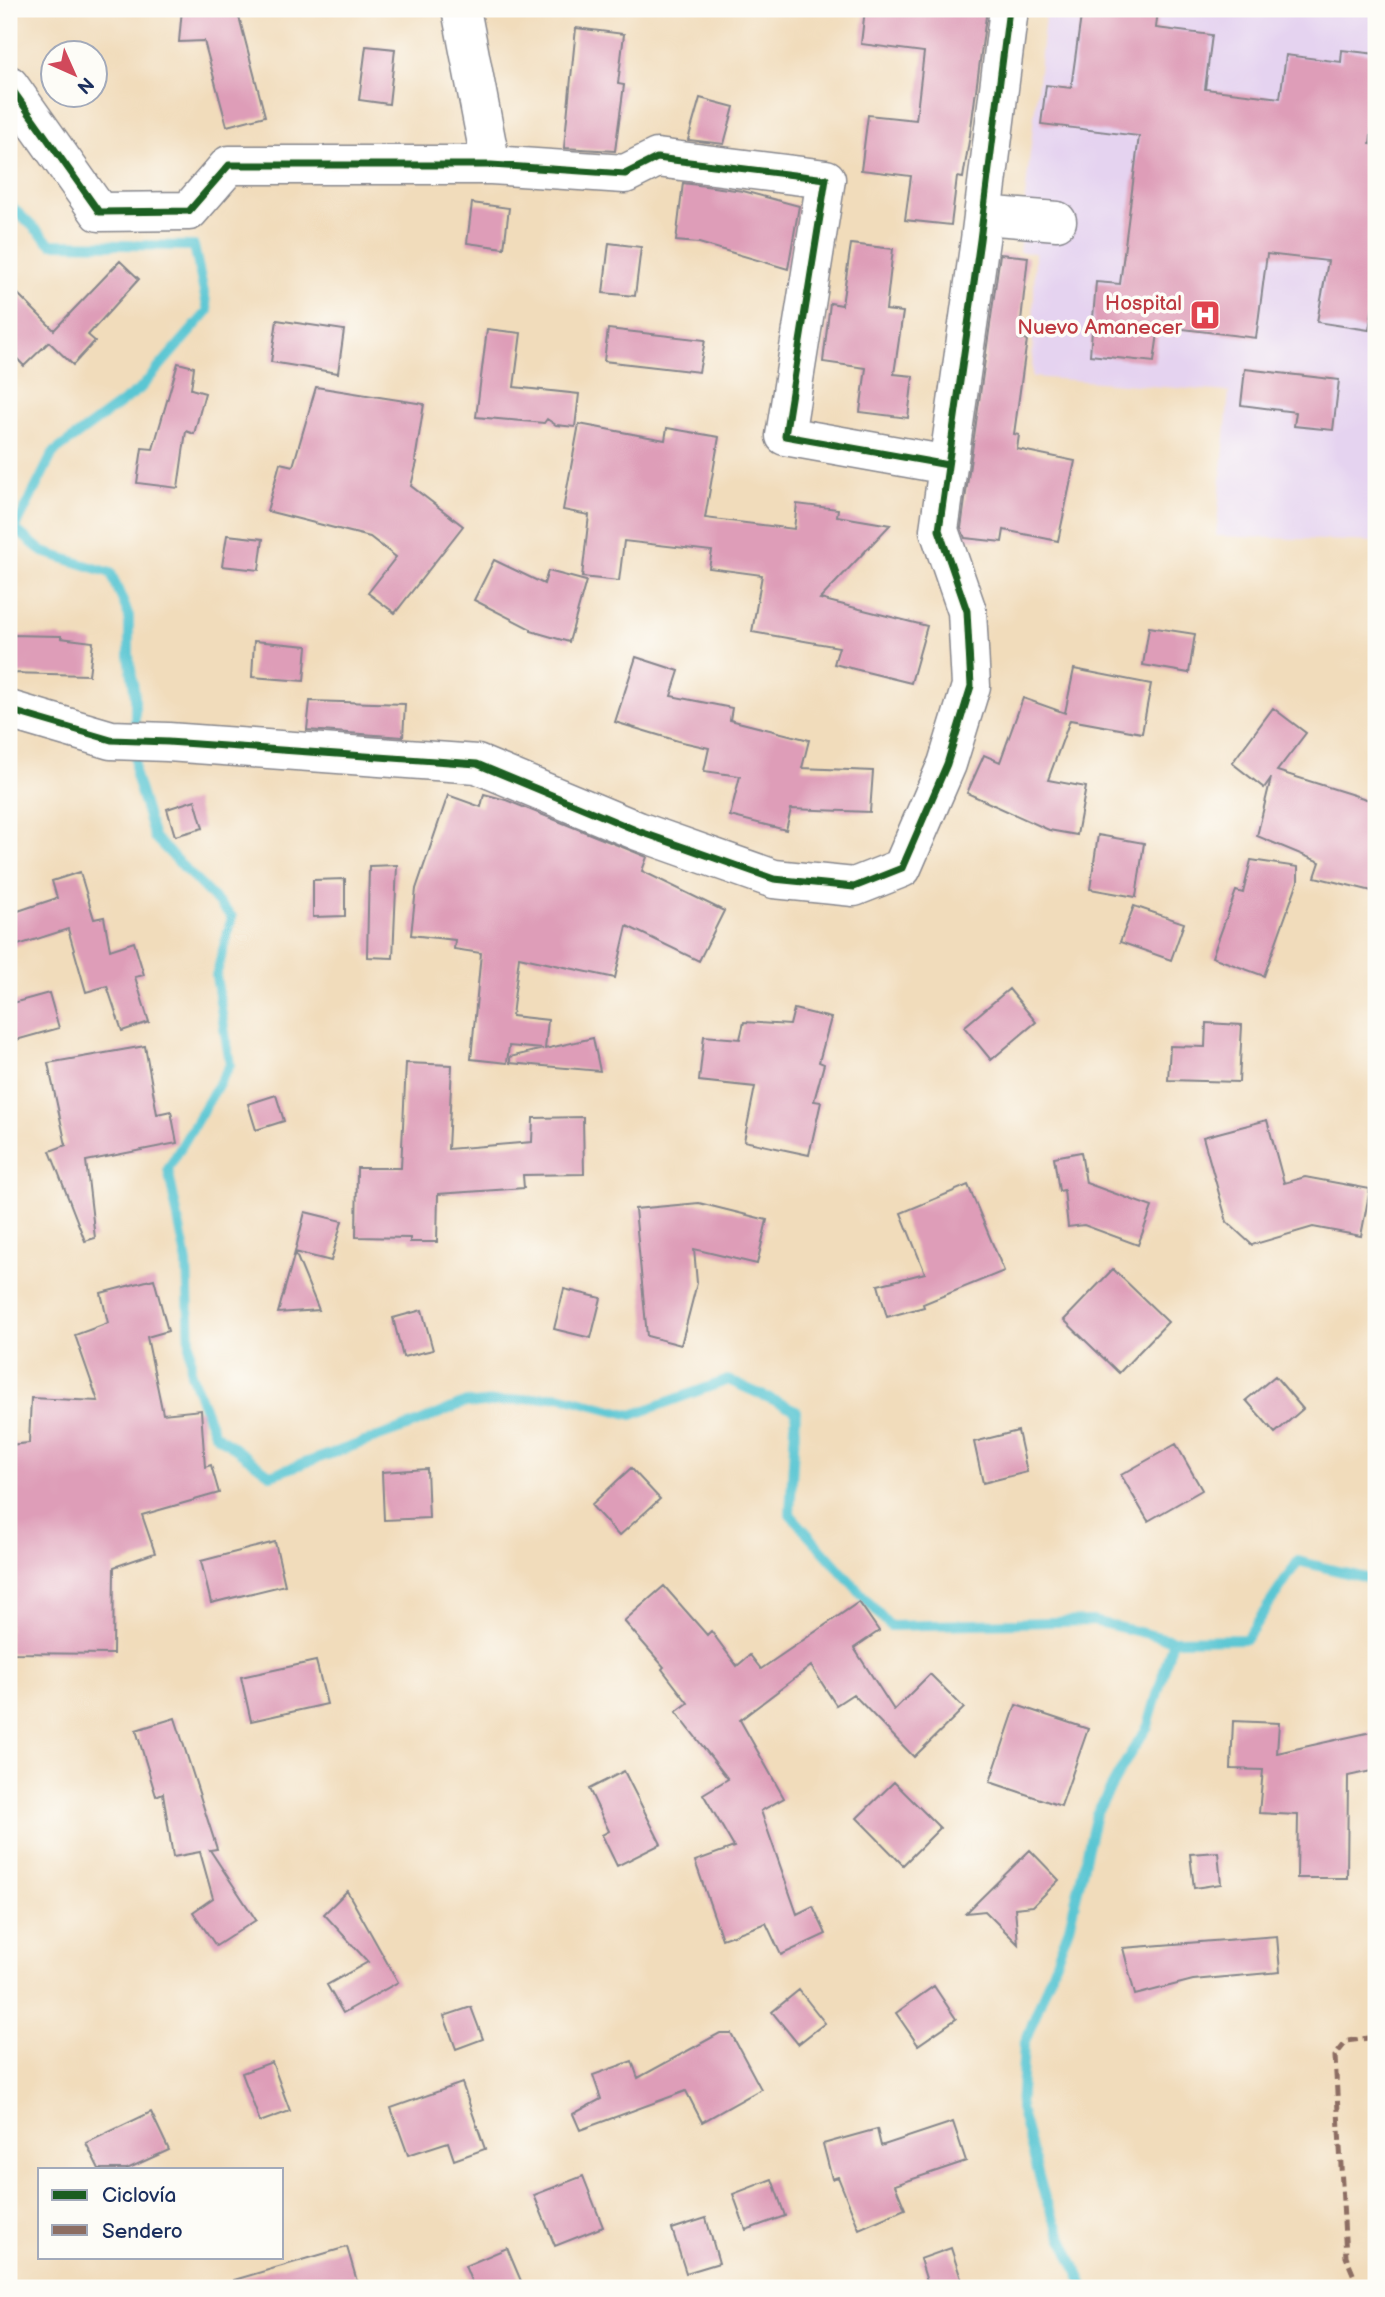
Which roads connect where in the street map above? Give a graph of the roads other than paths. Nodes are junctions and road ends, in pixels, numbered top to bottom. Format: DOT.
graph roads {
  1 [pos="461,9"];
  2 [pos="1009,9"];
  3 [pos="9,85"];
  4 [pos="491,165"];
  5 [pos="983,215"];
  6 [pos="1057,221"];
  7 [pos="948,465"];
  8 [pos="9,710"];
  1 -- 4 [label="street"];
  2 -- 5 [label="street"];
  3 -- 4 [label="street"];
  4 -- 7 [label="street"];
  5 -- 6 [label="street"];
  5 -- 7 [label="street"];
  7 -- 8 [label="street"];
}
